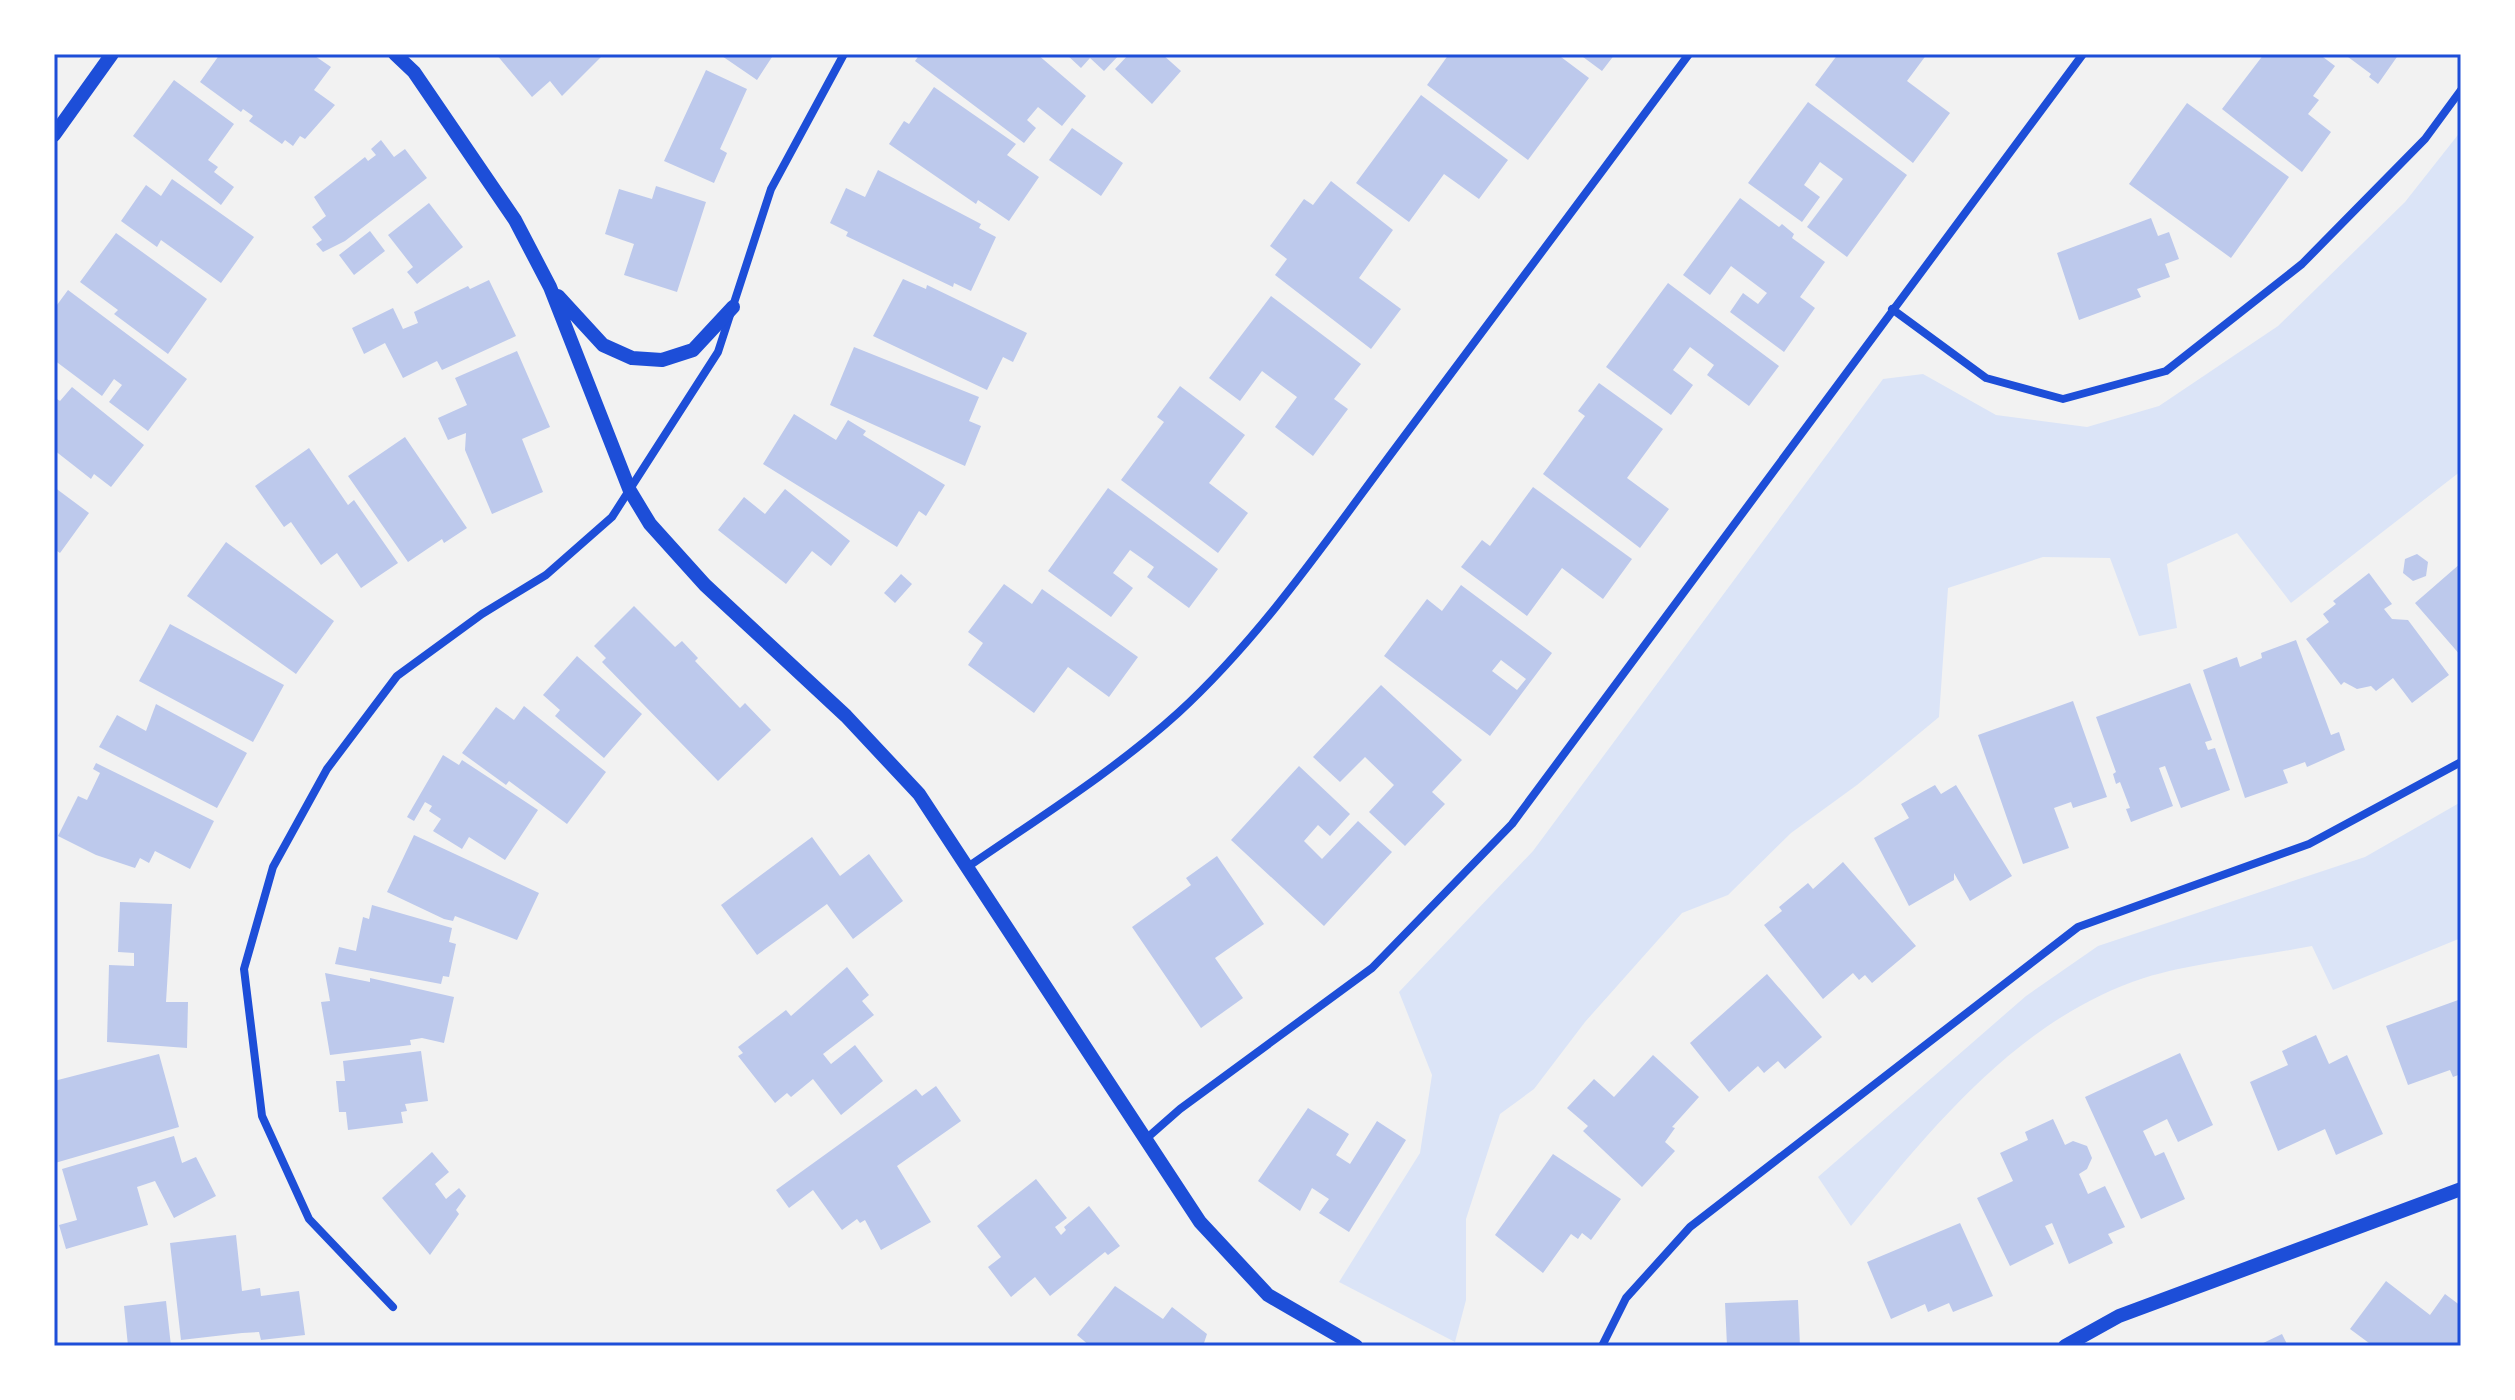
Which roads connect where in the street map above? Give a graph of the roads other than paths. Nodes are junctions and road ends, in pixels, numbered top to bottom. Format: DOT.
graph roads {
  1 [pos="112,54"];
  2 [pos="395,54"];
  3 [pos="844,54"];
  4 [pos="1689,54"];
  5 [pos="2083,54"];
  6 [pos="2461,90"];
  7 [pos="54,135"];
  8 [pos="550,287"];
  9 [pos="733,307"];
  10 [pos="1892,309"];
  11 [pos="630,491"];
  12 [pos="2461,762"];
  13 [pos="969,866"];
  14 [pos="1147,1138"];
  15 [pos="2461,1189"];
  16 [pos="393,1307"];
  17 [pos="1356,1346"];
  18 [pos="1602,1346"];
  19 [pos="2065,1346"];
  1 -- 7 [label="street"];
  2 -- 8 [label="street"];
  3 -- 9 [label="street"];
  4 -- 13 [label="street"];
  5 -- 10 [label="street"];
  6 -- 10 [label="street"];
  8 -- 9 [label="street"];
  8 -- 11 [label="street"];
  9 -- 11 [label="street"];
  10 -- 14 [label="street"];
  11 -- 13 [label="street"];
  11 -- 16 [label="street"];
  12 -- 18 [label="street"];
  13 -- 14 [label="street"];
  14 -- 17 [label="street"];
  15 -- 19 [label="street"];
}
